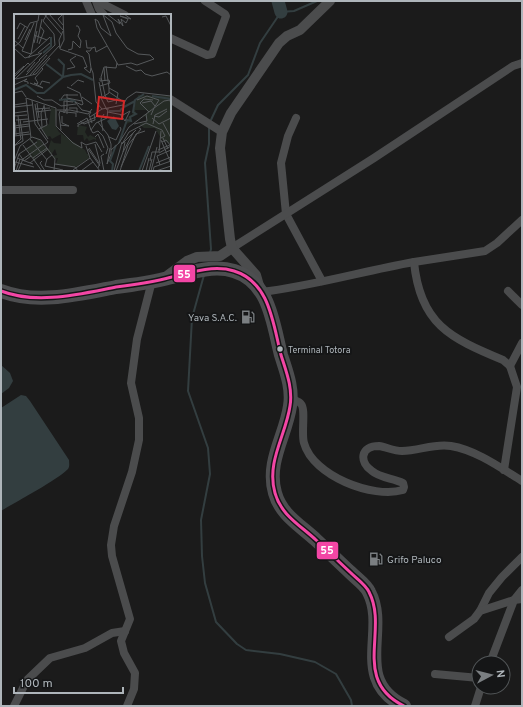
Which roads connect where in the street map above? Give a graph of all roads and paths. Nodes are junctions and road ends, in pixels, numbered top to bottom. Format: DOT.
graph roads {
  1 [pos="86,1"];
  2 [pos="96,1"];
  3 [pos="205,1"];
  4 [pos="330,1"];
  5 [pos="92,14"];
  6 [pos="103,14"];
  7 [pos="123,14"];
  8 [pos="171,38"];
  9 [pos="522,63"];
  10 [pos="171,98"];
  11 [pos="296,118"];
  12 [pos="222,132"];
  13 [pos="1,190"];
  14 [pos="73,190"];
  15 [pos="286,214"];
  16 [pos="522,220"];
  17 [pos="232,248"];
  18 [pos="414,262"];
  19 [pos="218,263"];
  20 [pos="157,280"];
  21 [pos="322,281"];
  22 [pos="1,291"];
  23 [pos="508,291"];
  24 [pos="261,292"];
  25 [pos="522,305"];
  26 [pos="522,343"];
  27 [pos="510,366"];
  28 [pos="290,398"];
  29 [pos="504,470"];
  30 [pos="522,481"];
  31 [pos="522,557"];
  32 [pos="522,590"];
  33 [pos="518,600"];
  34 [pos="480,611"];
  35 [pos="125,631"];
  36 [pos="449,638"];
  37 [pos="494,655"];
  38 [pos="435,674"];
  39 [pos="471,677"];
  40 [pos="478,695"];
  41 [pos="14,706"];
  42 [pos="127,706"];
  43 [pos="404,706"];
  44 [pos="475,706"];
  1 -- 5 [label="street"];
  2 -- 6 [label="street"];
  2 -- 7 [label="street"];
  3 -- 8 [label="street"];
  4 -- 12 [label="street"];
  9 -- 15 [label="street"];
  10 -- 12 [label="street"];
  11 -- 15 [label="street"];
  12 -- 17 [label="street"];
  13 -- 14 [label="street"];
  15 -- 17 [label="street"];
  15 -- 21 [label="street"];
  16 -- 18 [label="street"];
  17 -- 19 [label="street"];
  17 -- 24 [label="street"];
  18 -- 21 [label="street"];
  18 -- 27 [label="street"];
  19 -- 20 [label="highway"];
  19 -- 20 [label="street"];
  19 -- 24 [label="highway"];
  20 -- 22 [label="highway"];
  20 -- 35 [label="street"];
  21 -- 24 [label="street"];
  23 -- 25 [label="street"];
  24 -- 28 [label="highway"];
  26 -- 27 [label="street"];
  27 -- 29 [label="street"];
  28 -- 29 [label="street"];
  28 -- 43 [label="highway"];
  29 -- 30 [label="street"];
  31 -- 34 [label="street"];
  32 -- 33 [label="street"];
  33 -- 34 [label="street"];
  33 -- 37 [label="street"];
  34 -- 36 [label="street"];
  35 -- 41 [label="street"];
  35 -- 42 [label="street"];
  38 -- 39 [label="street"];
  40 -- 44 [label="street"];
}
